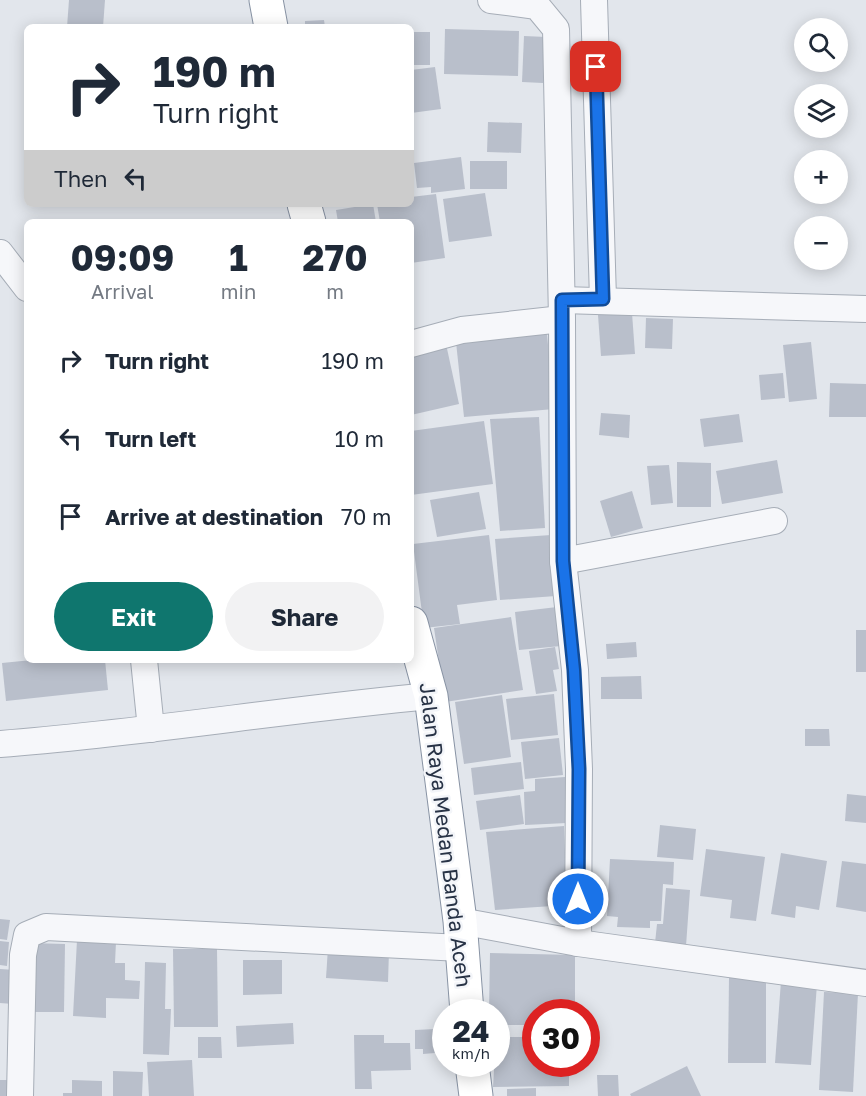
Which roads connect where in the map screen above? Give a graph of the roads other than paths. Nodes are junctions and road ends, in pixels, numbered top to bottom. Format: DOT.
graph roads {
  1 [pos="266,0"];
  2 [pos="491,0"];
  3 [pos="594,0"];
  4 [pos="270,24"];
  5 [pos="0,253"];
  6 [pos="24,284"];
  7 [pos="603,299"];
  8 [pos="562,309"];
  9 [pos="866,309"];
  10 [pos="414,343"];
  11 [pos="774,521"];
  12 [pos="563,561"];
  13 [pos="414,634"];
  14 [pos="144,663"];
  15 [pos="431,696"];
  16 [pos="151,729"];
  17 [pos="0,744"];
  18 [pos="461,934"];
  19 [pos="578,942"];
  20 [pos="866,982"];
  21 [pos="466,999"];
  22 [pos="474,1077"];
  23 [pos="20,1096"];
  24 [pos="476,1096"];
  1 -- 4 [label="highway"];
  2 -- 8 [label="street"];
  3 -- 7 [label="street"];
  5 -- 6 [label="street"];
  7 -- 8 [label="street"];
  7 -- 9 [label="street"];
  8 -- 10 [label="street"];
  8 -- 12 [label="street"];
  11 -- 12 [label="street"];
  12 -- 19 [label="street"];
  13 -- 15 [label="highway, Jalan Raya Medan Banda Aceh"];
  14 -- 16 [label="street"];
  15 -- 16 [label="street"];
  15 -- 18 [label="highway, Jalan Raya Medan Banda Aceh"];
  16 -- 17 [label="street"];
  18 -- 19 [label="street"];
  18 -- 21 [label="highway, Jalan Raya Medan Banda Aceh"];
  18 -- 23 [label="street"];
  19 -- 20 [label="street"];
  22 -- 24 [label="highway"];
}
